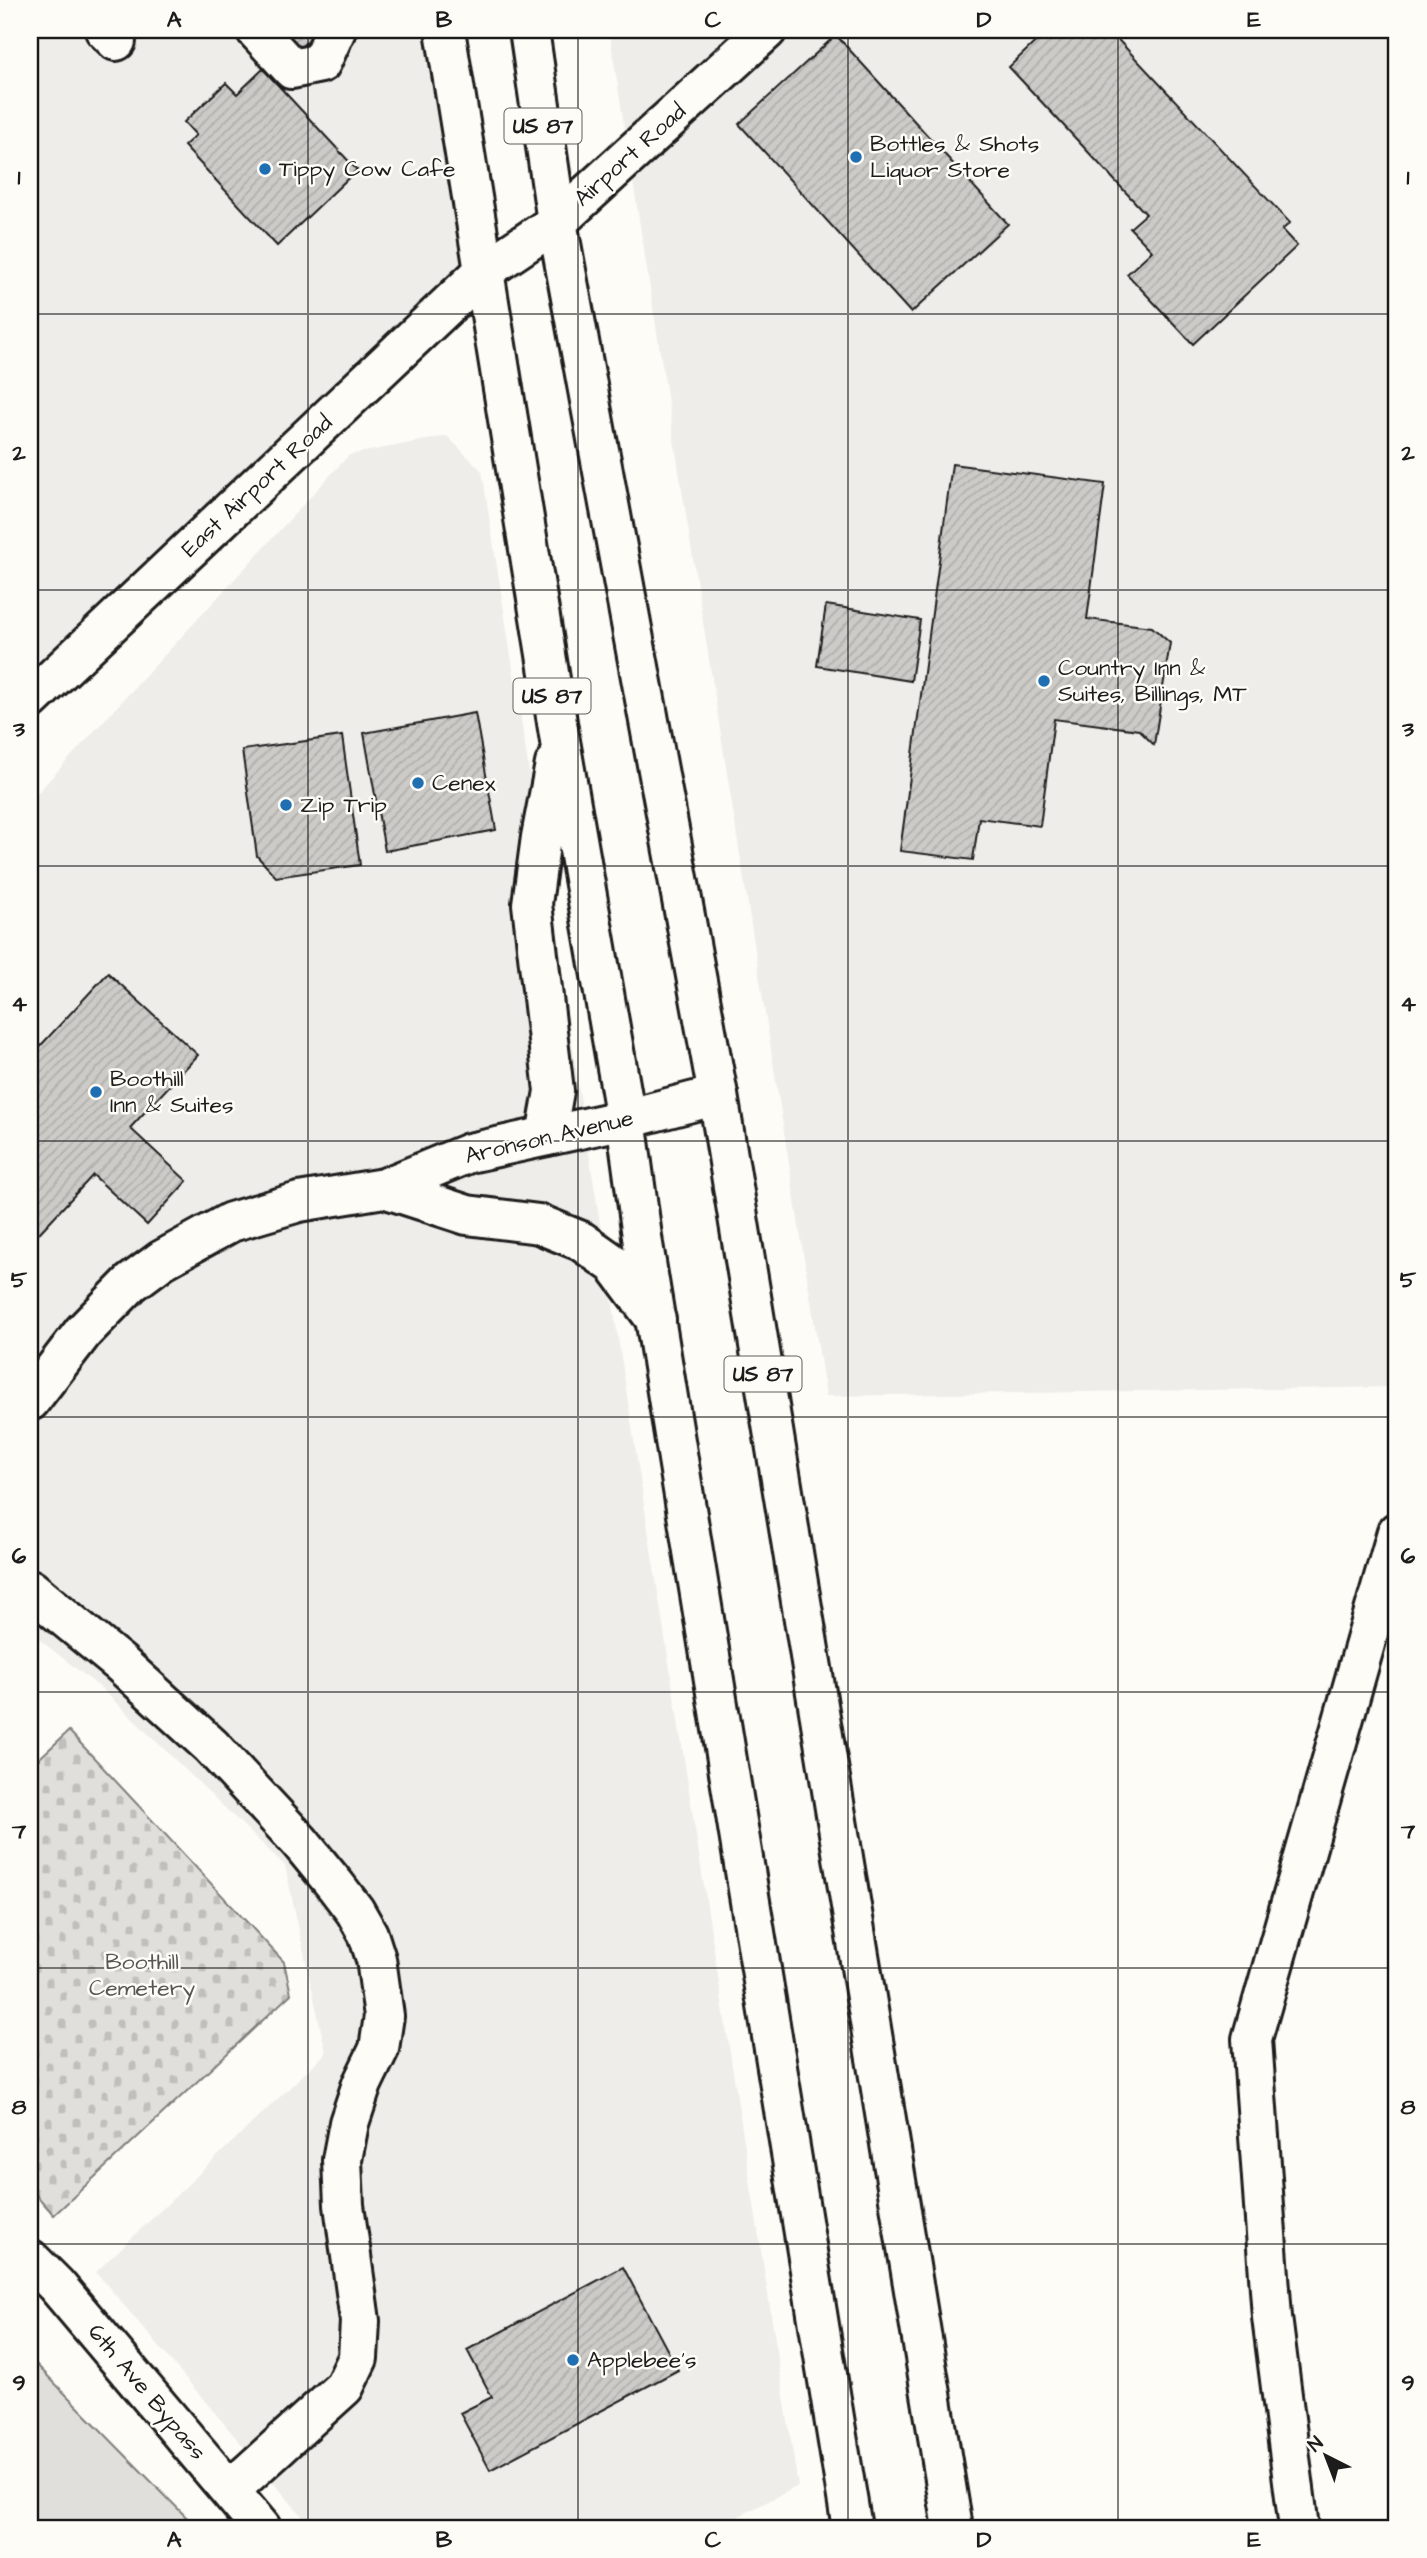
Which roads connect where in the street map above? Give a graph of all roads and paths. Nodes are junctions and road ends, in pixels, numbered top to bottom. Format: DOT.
graph roads {
  1 [pos="256,30"];
  2 [pos="335,30"];
  3 [pos="445,30"];
  4 [pos="529,30"];
  5 [pos="767,30"];
  6 [pos="557,222"];
  7 [pos="484,271"];
  8 [pos="30,700"];
  9 [pos="560,741"];
  10 [pos="718,1095"];
  11 [pos="626,1119"];
  12 [pos="545,1136"];
  13 [pos="384,1188"];
  14 [pos="656,1320"];
  15 [pos="30,1401"];
  16 [pos="1397,1532"];
  17 [pos="30,1589"];
  18 [pos="30,2259"];
  19 [pos="230,2490"];
  20 [pos="261,2528"];
  21 [pos="852,2528"];
  22 [pos="953,2528"];
  23 [pos="1299,2528"];
  1 -- 2 [label="main road"];
  3 -- 7 [label="main road, US 87"];
  4 -- 6 [label="main road, US 87"];
  5 -- 6 [label="main road, Airport Road"];
  6 -- 7 [label="main road, Airport Road"];
  6 -- 10 [label="main road, US 87"];
  7 -- 8 [label="main road, East Airport Road"];
  7 -- 9 [label="main road, US 87"];
  9 -- 11 [label="main road, US 87"];
  9 -- 12 [label="main road"];
  10 -- 11 [label="main road, Aronson Avenue"];
  10 -- 22 [label="main road, US 87"];
  11 -- 12 [label="main road, Aronson Avenue"];
  11 -- 14 [label="main road, US 87"];
  12 -- 13 [label="main road, Aronson Avenue"];
  13 -- 14 [label="main road, Aronson Avenue"];
  13 -- 15 [label="main road, Aronson Avenue"];
  14 -- 21 [label="main road, US 87"];
  16 -- 23 [label="main road"];
  17 -- 19 [label="main road"];
  18 -- 19 [label="main road, 6th Ave Bypass"];
  19 -- 20 [label="main road, 6th Ave Bypass"];
}
